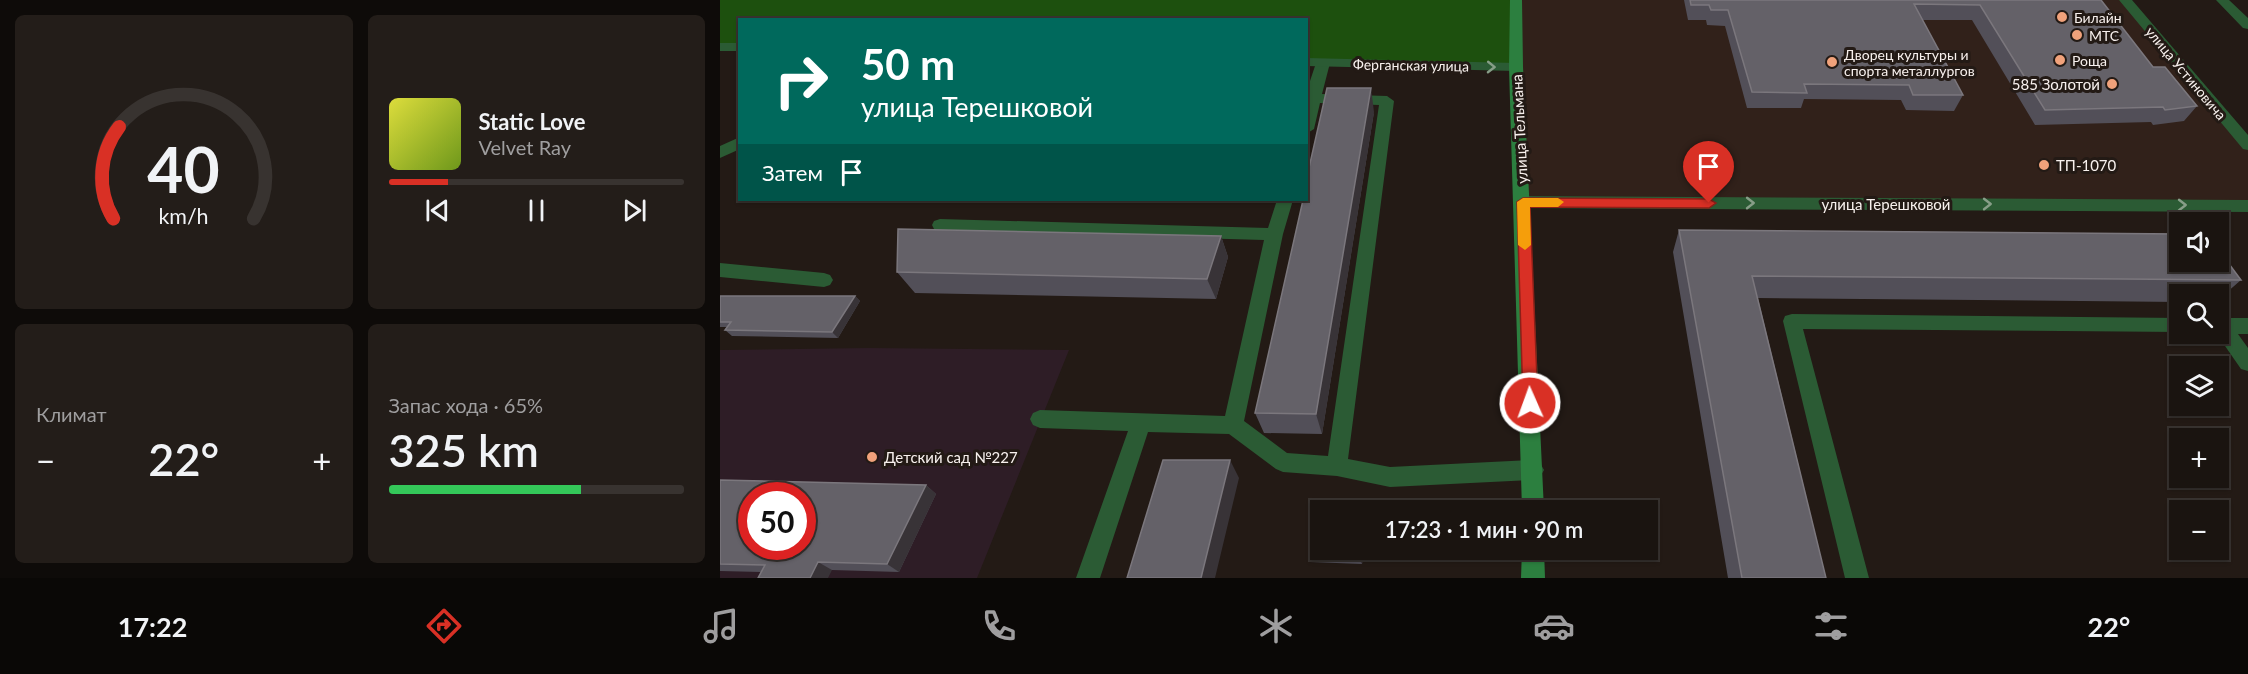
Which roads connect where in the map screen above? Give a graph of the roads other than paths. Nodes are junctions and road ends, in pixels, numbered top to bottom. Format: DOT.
graph roads {
  1 [pos="1516,0"];
  2 [pos="2125,0"];
  3 [pos="2222,0"];
  4 [pos="2248,25"];
  5 [pos="720,47"];
  6 [pos="738,47"];
  7 [pos="1308,62"];
  8 [pos="1323,63"];
  9 [pos="1516,68"];
  10 [pos="1311,99"];
  11 [pos="1308,117"];
  12 [pos="738,143"];
  13 [pos="2248,145"];
  14 [pos="720,153"];
  15 [pos="1285,201"];
  16 [pos="1523,202"];
  17 [pos="2248,206"];
  18 [pos="940,225"];
  19 [pos="1274,234"];
  20 [pos="720,270"];
  21 [pos="824,280"];
  22 [pos="2169,326"];
  23 [pos="2229,326"];
  24 [pos="2248,326"];
  25 [pos="2229,338"];
  26 [pos="2248,363"];
  27 [pos="1040,419"];
  28 [pos="1141,423"];
  29 [pos="1233,425"];
  30 [pos="1337,466"];
  31 [pos="1533,470"];
  32 [pos="1533,500"];
  33 [pos="1533,560"];
  34 [pos="1089,578"];
  35 [pos="1533,578"];
  36 [pos="1857,578"];
  1 -- 9 [label="main road, улица Тельмана"];
  2 -- 13 [label="street, улица Устиновича"];
  3 -- 4 [label="street"];
  5 -- 6 [label="street"];
  7 -- 8 [label="street, Ферганская улица"];
  8 -- 9 [label="street, Ферганская улица, one-way"];
  8 -- 10 [label="street"];
  9 -- 16 [label="main road, улица Тельмана"];
  10 -- 11 [label="street"];
  10 -- 30 [label="street"];
  12 -- 14 [label="street"];
  15 -- 19 [label="street"];
  16 -- 17 [label="street, улица Терешковой, one-way"];
  16 -- 31 [label="main road, улица Тельмана"];
  18 -- 19 [label="street"];
  19 -- 29 [label="street"];
  20 -- 21 [label="street"];
  22 -- 36 [label="street"];
  23 -- 24 [label="street"];
  25 -- 26 [label="street"];
  27 -- 28 [label="street"];
  28 -- 29 [label="street"];
  28 -- 34 [label="street"];
  29 -- 30 [label="street"];
  30 -- 31 [label="street"];
  31 -- 32 [label="main road, улица Тельмана"];
  33 -- 35 [label="main road"];
}
